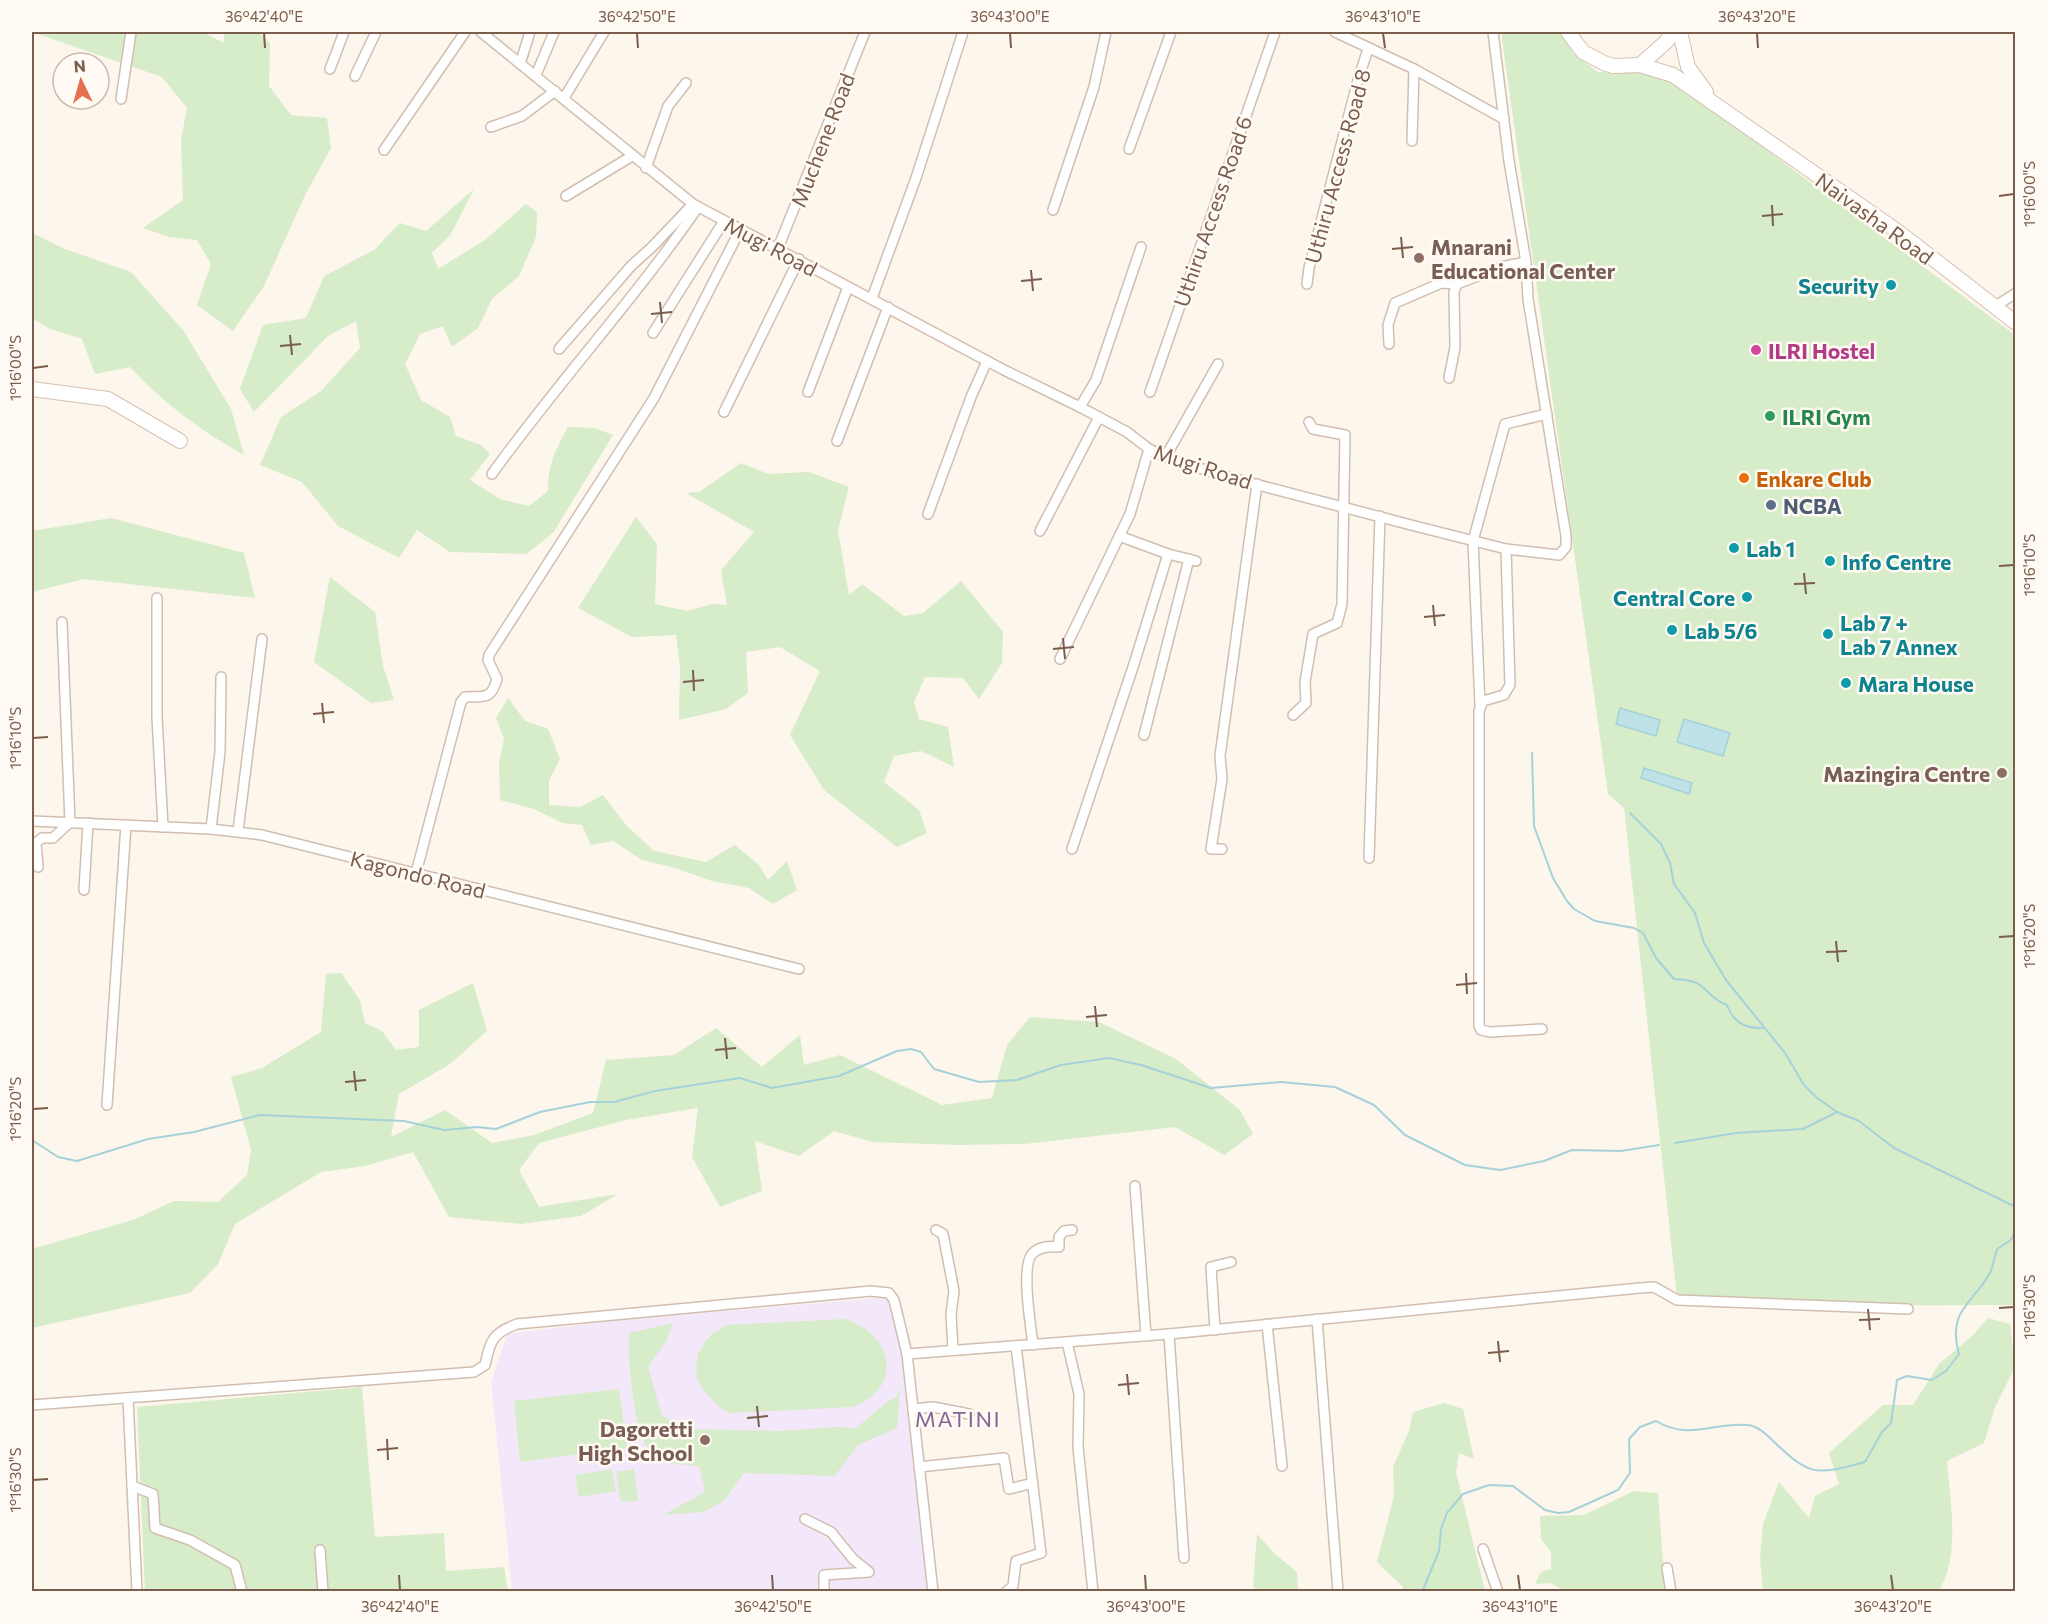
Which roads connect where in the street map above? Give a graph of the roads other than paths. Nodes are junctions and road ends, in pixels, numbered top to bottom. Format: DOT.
graph roads {
  1 [pos="131,32"];
  2 [pos="344,32"];
  3 [pos="376,32"];
  4 [pos="465,32"];
  5 [pos="481,32"];
  6 [pos="530,32"];
  7 [pos="554,32"];
  8 [pos="604,32"];
  9 [pos="865,32"];
  10 [pos="963,32"];
  11 [pos="1106,32"];
  12 [pos="1171,32"];
  13 [pos="1275,32"];
  14 [pos="1335,32"];
  15 [pos="1493,32"];
  16 [pos="1568,32"];
  17 [pos="1672,32"];
  18 [pos="1680,32"];
  19 [pos="1368,49"];
  20 [pos="520,64"];
  21 [pos="1640,65"];
  22 [pos="330,69"];
  23 [pos="1414,69"];
  24 [pos="536,75"];
  25 [pos="355,76"];
  26 [pos="686,83"];
  27 [pos="555,91"];
  28 [pos="564,98"];
  29 [pos="122,99"];
  30 [pos="1732,116"];
  31 [pos="1504,119"];
  32 [pos="490,127"];
  33 [pos="1412,141"];
  34 [pos="1129,149"];
  35 [pos="384,150"];
  36 [pos="632,156"];
  37 [pos="646,168"];
  38 [pos="566,196"];
  39 [pos="695,206"];
  40 [pos="1053,210"];
  41 [pos="724,221"];
  42 [pos="740,230"];
  43 [pos="1140,247"];
  44 [pos="778,248"];
  45 [pos="799,259"];
  46 [pos="1526,262"];
  47 [pos="1308,284"];
  48 [pos="1457,284"];
  49 [pos="848,286"];
  50 [pos="2016,293"];
  51 [pos="872,298"];
  52 [pos="888,307"];
  53 [pos="1994,307"];
  54 [pos="2016,323"];
  55 [pos="653,333"];
  56 [pos="1389,344"];
  57 [pos="559,349"];
  58 [pos="987,361"];
  59 [pos="1218,364"];
  60 [pos="1449,378"];
  61 [pos="32,389"];
  62 [pos="808,392"];
  63 [pos="1150,392"];
  64 [pos="1080,407"];
  65 [pos="724,412"];
  66 [pos="1547,414"];
  67 [pos="1099,417"];
  68 [pos="1309,422"];
  69 [pos="180,441"];
  70 [pos="837,441"];
  71 [pos="1149,449"];
  72 [pos="1166,456"];
  73 [pos="492,474"];
  74 [pos="1257,484"];
  75 [pos="1345,508"];
  76 [pos="928,514"];
  77 [pos="1380,516"];
  78 [pos="1040,531"];
  79 [pos="1119,536"];
  80 [pos="1473,541"];
  81 [pos="1506,549"];
  82 [pos="1168,554"];
  83 [pos="157,598"];
  84 [pos="62,622"];
  85 [pos="262,639"];
  86 [pos="1136,654"];
  87 [pos="1060,659"];
  88 [pos="221,677"];
  89 [pos="1480,705"];
  90 [pos="1293,715"];
  91 [pos="1144,735"];
  92 [pos="1088,781"];
  93 [pos="32,821"];
  94 [pos="70,822"];
  95 [pos="88,823"];
  96 [pos="126,825"];
  97 [pos="163,827"];
  98 [pos="211,829"];
  99 [pos="238,831"];
  100 [pos="1072,849"];
  101 [pos="1222,849"];
  102 [pos="1369,858"];
  103 [pos="38,867"];
  104 [pos="416,873"];
  105 [pos="84,890"];
  106 [pos="799,969"];
  107 [pos="1542,1029"];
  108 [pos="107,1105"];
  109 [pos="1135,1186"];
  110 [pos="936,1230"];
  111 [pos="1072,1230"];
  112 [pos="1231,1262"];
  113 [pos="1908,1309"];
  114 [pos="1317,1319"];
  115 [pos="1267,1324"];
  116 [pos="1215,1330"];
  117 [pos="1169,1335"];
  118 [pos="1146,1336"];
  119 [pos="1067,1342"];
  120 [pos="1033,1345"];
  121 [pos="1016,1346"];
  122 [pos="953,1350"];
  123 [pos="907,1354"];
  124 [pos="128,1398"];
  125 [pos="32,1406"];
  126 [pos="913,1409"];
  127 [pos="969,1414"];
  128 [pos="1282,1466"];
  129 [pos="919,1467"];
  130 [pos="1033,1483"];
  131 [pos="132,1486"];
  132 [pos="805,1519"];
  133 [pos="320,1550"];
  134 [pos="1483,1550"];
  135 [pos="1184,1558"];
  136 [pos="1667,1568"];
  137 [pos="136,1592"];
  138 [pos="242,1592"];
  139 [pos="323,1592"];
  140 [pos="824,1592"];
  141 [pos="933,1592"];
  142 [pos="1006,1592"];
  143 [pos="1093,1592"];
  144 [pos="1338,1592"];
  145 [pos="1498,1592"];
  146 [pos="1671,1592"];
  1 -- 29 [label="street"];
  2 -- 22 [label="street"];
  3 -- 25 [label="street"];
  4 -- 35 [label="street"];
  5 -- 20 [label="street, Mugi Road"];
  6 -- 20 [label="street"];
  7 -- 24 [label="street"];
  8 -- 28 [label="street"];
  9 -- 44 [label="street, Muchene Road"];
  10 -- 51 [label="street"];
  11 -- 40 [label="street"];
  12 -- 34 [label="street"];
  13 -- 63 [label="street, Uthiru Access Road 6"];
  14 -- 19 [label="street"];
  15 -- 31 [label="street, Mugi Road"];
  16 -- 21 [label="main road, Naivasha Road"];
  17 -- 21 [label="main road"];
  18 -- 30 [label="main road, Naivasha Road"];
  19 -- 23 [label="street"];
  19 -- 47 [label="street, Uthiru Access Road 8"];
  20 -- 24 [label="street, Mugi Road"];
  21 -- 30 [label="main road, Naivasha Road"];
  23 -- 31 [label="street"];
  23 -- 33 [label="street"];
  24 -- 27 [label="street, Mugi Road"];
  26 -- 37 [label="street"];
  27 -- 28 [label="street, Mugi Road"];
  27 -- 32 [label="street"];
  28 -- 36 [label="street, Mugi Road"];
  30 -- 53 [label="main road, Naivasha Road"];
  31 -- 46 [label="street, Mugi Road"];
  36 -- 37 [label="street, Mugi Road"];
  36 -- 38 [label="street"];
  37 -- 39 [label="street, Mugi Road"];
  39 -- 41 [label="street, Mugi Road"];
  39 -- 57 [label="street"];
  39 -- 73 [label="street"];
  41 -- 42 [label="street, Mugi Road"];
  41 -- 55 [label="street"];
  42 -- 44 [label="street, Mugi Road"];
  42 -- 104 [label="street"];
  43 -- 64 [label="street"];
  44 -- 45 [label="street, Mugi Road"];
  45 -- 49 [label="street, Mugi Road"];
  45 -- 65 [label="street"];
  46 -- 48 [label="street"];
  46 -- 66 [label="street, Mugi Road"];
  48 -- 56 [label="street"];
  48 -- 60 [label="street"];
  49 -- 51 [label="street, Mugi Road"];
  49 -- 62 [label="street"];
  50 -- 53 [label="street"];
  51 -- 52 [label="street, Mugi Road"];
  52 -- 58 [label="street, Mugi Road"];
  52 -- 70 [label="street"];
  53 -- 54 [label="main road, Naivasha Road"];
  58 -- 64 [label="street, Mugi Road"];
  58 -- 76 [label="street"];
  59 -- 72 [label="street"];
  61 -- 69 [label="main road"];
  64 -- 67 [label="street, Mugi Road"];
  66 -- 80 [label="street"];
  66 -- 81 [label="street, Mugi Road"];
  67 -- 71 [label="street, Mugi Road"];
  67 -- 78 [label="street"];
  68 -- 75 [label="street"];
  71 -- 72 [label="street, Mugi Road"];
  71 -- 79 [label="street"];
  72 -- 74 [label="street, Mugi Road"];
  74 -- 75 [label="street, Mugi Road"];
  74 -- 101 [label="street"];
  75 -- 77 [label="street, Mugi Road"];
  75 -- 90 [label="street"];
  77 -- 80 [label="street, Mugi Road"];
  77 -- 102 [label="street"];
  79 -- 82 [label="street"];
  79 -- 87 [label="street"];
  80 -- 81 [label="street, Mugi Road"];
  80 -- 89 [label="street"];
  81 -- 89 [label="street"];
  82 -- 86 [label="street"];
  82 -- 91 [label="street"];
  83 -- 97 [label="street"];
  84 -- 94 [label="street"];
  85 -- 99 [label="street"];
  86 -- 92 [label="street"];
  86 -- 100 [label="street"];
  88 -- 98 [label="street"];
  89 -- 107 [label="street"];
  93 -- 94 [label="street, Kagondo Road"];
  94 -- 95 [label="street, Kagondo Road"];
  94 -- 103 [label="street"];
  95 -- 96 [label="street, Kagondo Road"];
  95 -- 105 [label="street"];
  96 -- 97 [label="street, Kagondo Road"];
  96 -- 108 [label="street"];
  97 -- 98 [label="street, Kagondo Road"];
  98 -- 99 [label="street, Kagondo Road"];
  99 -- 104 [label="street, Kagondo Road"];
  104 -- 106 [label="street, Kagondo Road"];
  109 -- 118 [label="street"];
  110 -- 122 [label="street"];
  111 -- 120 [label="street"];
  112 -- 116 [label="street"];
  113 -- 114 [label="street"];
  114 -- 115 [label="street"];
  114 -- 144 [label="street"];
  115 -- 116 [label="street"];
  115 -- 128 [label="street"];
  116 -- 117 [label="street"];
  117 -- 118 [label="street"];
  117 -- 135 [label="street"];
  118 -- 119 [label="street"];
  119 -- 120 [label="street"];
  119 -- 143 [label="street"];
  120 -- 121 [label="street"];
  121 -- 122 [label="street"];
  121 -- 130 [label="street"];
  122 -- 123 [label="street"];
  123 -- 124 [label="street"];
  123 -- 126 [label="street"];
  124 -- 125 [label="street"];
  124 -- 131 [label="street"];
  126 -- 127 [label="street"];
  126 -- 129 [label="street"];
  129 -- 130 [label="street"];
  129 -- 141 [label="street"];
  130 -- 142 [label="street"];
  131 -- 137 [label="street"];
  131 -- 138 [label="street"];
  132 -- 140 [label="street"];
  133 -- 139 [label="street"];
  134 -- 145 [label="street"];
  136 -- 146 [label="street"];
}
